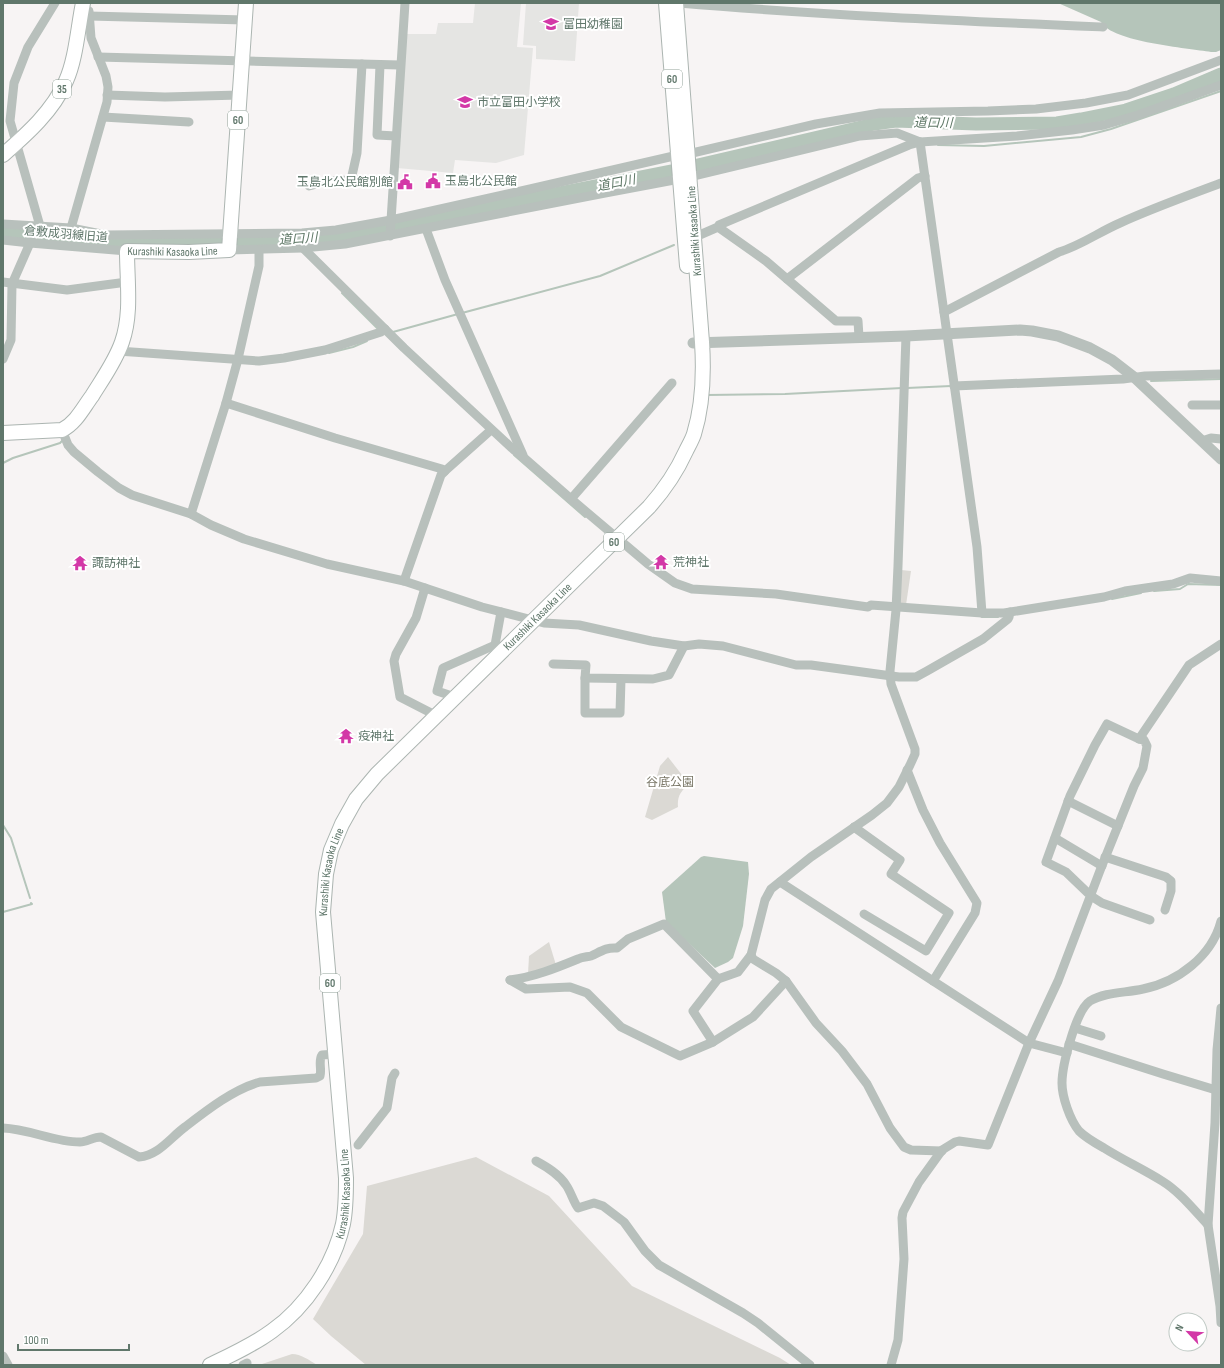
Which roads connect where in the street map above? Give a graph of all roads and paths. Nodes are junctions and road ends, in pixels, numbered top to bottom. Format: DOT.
graph roads {
  1 [pos="55,3"];
  2 [pos="246,3"];
  3 [pos="405,3"];
  4 [pos="666,3"];
  5 [pos="678,3"];
  6 [pos="85,9"];
  7 [pos="245,20"];
  8 [pos="1103,26"];
  9 [pos="98,56"];
  10 [pos="243,60"];
  11 [pos="1221,60"];
  12 [pos="362,64"];
  13 [pos="380,65"];
  14 [pos="400,65"];
  15 [pos="1221,85"];
  16 [pos="108,95"];
  17 [pos="240,95"];
  18 [pos="103,117"];
  19 [pos="6,122"];
  20 [pos="189,122"];
  21 [pos="396,136"];
  22 [pos="16,144"];
  23 [pos="920,144"];
  24 [pos="3,155"];
  25 [pos="683,155"];
  26 [pos="923,177"];
  27 [pos="685,178"];
  28 [pos="351,180"];
  29 [pos="393,180"];
  30 [pos="1221,184"];
  31 [pos="309,186"];
  32 [pos="391,220"];
  33 [pos="3,224"];
  34 [pos="38,227"];
  35 [pos="71,228"];
  36 [pos="715,228"];
  37 [pos="426,229"];
  38 [pos="390,236"];
  39 [pos="695,237"];
  40 [pos="3,240"];
  41 [pos="31,241"];
  42 [pos="230,242"];
  43 [pos="303,248"];
  44 [pos="259,250"];
  45 [pos="127,251"];
  46 [pos="786,278"];
  47 [pos="127,282"];
  48 [pos="8,283"];
  49 [pos="944,315"];
  50 [pos="385,329"];
  51 [pos="947,333"];
  52 [pos="906,336"];
  53 [pos="859,337"];
  54 [pos="697,342"];
  55 [pos="118,351"];
  56 [pos="3,359"];
  57 [pos="238,361"];
  58 [pos="1221,374"];
  59 [pos="1134,377"];
  60 [pos="672,383"];
  61 [pos="954,386"];
  62 [pos="226,403"];
  63 [pos="1192,405"];
  64 [pos="1221,405"];
  65 [pos="489,432"];
  66 [pos="3,433"];
  67 [pos="64,435"];
  68 [pos="1221,438"];
  69 [pos="1202,441"];
  70 [pos="523,457"];
  71 [pos="1221,459"];
  72 [pos="445,471"];
  73 [pos="571,499"];
  74 [pos="191,514"];
  75 [pos="617,538"];
  76 [pos="404,581"];
  77 [pos="1221,581"];
  78 [pos="425,588"];
  79 [pos="896,610"];
  80 [pos="501,612"];
  81 [pos="982,614"];
  82 [pos="1010,615"];
  83 [pos="534,620"];
  84 [pos="1221,644"];
  85 [pos="684,646"];
  86 [pos="553,664"];
  87 [pos="890,676"];
  88 [pos="585,678"];
  89 [pos="621,679"];
  90 [pos="449,695"];
  91 [pos="437,716"];
  92 [pos="1139,739"];
  93 [pos="907,770"];
  94 [pos="1068,801"];
  95 [pos="1118,826"];
  96 [pos="854,827"];
  97 [pos="1055,838"];
  98 [pos="1106,857"];
  99 [pos="1102,866"];
  100 [pos="780,882"];
  101 [pos="1091,896"];
  102 [pos="1165,910"];
  103 [pos="864,914"];
  104 [pos="1150,920"];
  105 [pos="1221,921"];
  106 [pos="751,955"];
  107 [pos="718,978"];
  108 [pos="786,981"];
  109 [pos="933,981"];
  110 [pos="1221,1008"];
  111 [pos="1075,1028"];
  112 [pos="1101,1036"];
  113 [pos="1220,1040"];
  114 [pos="713,1042"];
  115 [pos="1029,1043"];
  116 [pos="1068,1048"];
  117 [pos="336,1054"];
  118 [pos="395,1073"];
  119 [pos="1216,1090"];
  120 [pos="1218,1124"];
  121 [pos="3,1128"];
  122 [pos="358,1145"];
  123 [pos="942,1151"];
  124 [pos="536,1161"];
  125 [pos="1216,1169"];
  126 [pos="1208,1225"];
  127 [pos="1221,1323"];
  128 [pos="3,1356"];
  129 [pos="8,1365"];
  130 [pos="210,1365"];
  131 [pos="810,1365"];
  132 [pos="890,1365"];
  1 -- 19 [label="street"];
  2 -- 7 [label="main road, Kurashiki Kasaoka Line / 60"];
  3 -- 14 [label="street"];
  4 -- 25 [label="main road, Kurashiki Kasaoka Line / 60"];
  5 -- 8 [label="street"];
  5 -- 25 [label="main road, Kurashiki Kasaoka Line / 60"];
  6 -- 7 [label="street"];
  6 -- 9 [label="street"];
  6 -- 22 [label="main road, 35"];
  7 -- 10 [label="main road, Kurashiki Kasaoka Line / 60"];
  9 -- 10 [label="street"];
  9 -- 16 [label="street"];
  10 -- 12 [label="street"];
  10 -- 17 [label="main road, Kurashiki Kasaoka Line / 60"];
  11 -- 25 [label="street"];
  12 -- 13 [label="street"];
  12 -- 28 [label="street"];
  13 -- 14 [label="street"];
  13 -- 21 [label="street"];
  14 -- 21 [label="street"];
  15 -- 23 [label="street"];
  16 -- 17 [label="street"];
  16 -- 18 [label="street"];
  17 -- 42 [label="main road, Kurashiki Kasaoka Line / 60"];
  18 -- 20 [label="street"];
  18 -- 35 [label="street"];
  19 -- 22 [label="street"];
  21 -- 29 [label="street"];
  22 -- 24 [label="main road, 35"];
  22 -- 34 [label="street"];
  23 -- 26 [label="street"];
  23 -- 27 [label="street"];
  23 -- 36 [label="street"];
  25 -- 27 [label="main road, Kurashiki Kasaoka Line / 60"];
  25 -- 32 [label="street"];
  26 -- 46 [label="street"];
  26 -- 49 [label="street"];
  27 -- 37 [label="street"];
  27 -- 39 [label="main road, Kurashiki Kasaoka Line / 60"];
  27 -- 54 [label="main road, Kurashiki Kasaoka Line / 60"];
  28 -- 29 [label="street"];
  28 -- 31 [label="street"];
  29 -- 32 [label="street"];
  30 -- 49 [label="street"];
  32 -- 38 [label="street"];
  32 -- 42 [label="street"];
  33 -- 34 [label="street"];
  34 -- 35 [label="street"];
  34 -- 41 [label="street"];
  35 -- 42 [label="street"];
  36 -- 39 [label="street"];
  36 -- 46 [label="street"];
  37 -- 38 [label="street"];
  37 -- 70 [label="street"];
  38 -- 43 [label="street"];
  39 -- 54 [label="main road, Kurashiki Kasaoka Line / 60"];
  40 -- 41 [label="street, 倉敷成羽線旧道"];
  41 -- 45 [label="street, 倉敷成羽線旧道"];
  41 -- 48 [label="street"];
  42 -- 44 [label="street"];
  42 -- 45 [label="main road, Kurashiki Kasaoka Line"];
  43 -- 44 [label="street"];
  43 -- 50 [label="street"];
  44 -- 57 [label="street"];
  45 -- 47 [label="main road, Kurashiki Kasaoka Line"];
  46 -- 53 [label="street"];
  47 -- 48 [label="street"];
  47 -- 55 [label="main road, Kurashiki Kasaoka Line"];
  48 -- 56 [label="street"];
  49 -- 51 [label="street"];
  50 -- 57 [label="street"];
  50 -- 65 [label="street"];
  51 -- 52 [label="street"];
  51 -- 59 [label="street"];
  51 -- 61 [label="street"];
  52 -- 53 [label="street"];
  52 -- 79 [label="street"];
  53 -- 54 [label="street"];
  54 -- 75 [label="main road, Kurashiki Kasaoka Line / 60"];
  55 -- 57 [label="street"];
  55 -- 67 [label="main road, Kurashiki Kasaoka Line"];
  57 -- 62 [label="street"];
  58 -- 59 [label="street"];
  59 -- 61 [label="street"];
  59 -- 69 [label="street"];
  60 -- 73 [label="street"];
  61 -- 81 [label="street"];
  62 -- 72 [label="street"];
  62 -- 74 [label="street"];
  63 -- 64 [label="street"];
  65 -- 70 [label="street"];
  65 -- 72 [label="street"];
  66 -- 67 [label="main road"];
  67 -- 74 [label="street"];
  68 -- 69 [label="street"];
  69 -- 71 [label="street"];
  70 -- 73 [label="street"];
  72 -- 76 [label="street"];
  73 -- 75 [label="street"];
  74 -- 76 [label="street"];
  75 -- 79 [label="street"];
  75 -- 83 [label="main road, Kurashiki Kasaoka Line / 60"];
  76 -- 78 [label="street"];
  77 -- 82 [label="street"];
  78 -- 80 [label="street"];
  78 -- 91 [label="street"];
  79 -- 81 [label="street"];
  79 -- 87 [label="street"];
  80 -- 83 [label="street"];
  80 -- 90 [label="street"];
  81 -- 82 [label="street"];
  82 -- 87 [label="street"];
  83 -- 85 [label="street"];
  83 -- 91 [label="main road, Kurashiki Kasaoka Line / 60"];
  84 -- 92 [label="street"];
  85 -- 87 [label="street"];
  85 -- 89 [label="street"];
  86 -- 88 [label="street"];
  87 -- 93 [label="street"];
  88 -- 89 [label="street"];
  88 -- 89 [label="street"];
  91 -- 117 [label="main road, Kurashiki Kasaoka Line / 60"];
  92 -- 94 [label="street"];
  92 -- 95 [label="street"];
  93 -- 96 [label="street"];
  93 -- 109 [label="street"];
  94 -- 95 [label="street"];
  94 -- 97 [label="street"];
  95 -- 98 [label="street"];
  96 -- 100 [label="street"];
  96 -- 103 [label="street"];
  97 -- 99 [label="street"];
  97 -- 101 [label="street"];
  98 -- 99 [label="street"];
  98 -- 102 [label="street"];
  99 -- 101 [label="street"];
  100 -- 106 [label="street"];
  100 -- 109 [label="street"];
  101 -- 104 [label="street"];
  101 -- 115 [label="street"];
  105 -- 111 [label="street"];
  106 -- 107 [label="street"];
  106 -- 108 [label="street"];
  107 -- 114 [label="street"];
  107 -- 114 [label="street"];
  108 -- 114 [label="street"];
  108 -- 123 [label="street"];
  109 -- 115 [label="street"];
  110 -- 113 [label="street"];
  111 -- 112 [label="street"];
  111 -- 116 [label="street"];
  113 -- 119 [label="street"];
  115 -- 116 [label="street"];
  115 -- 123 [label="street"];
  116 -- 119 [label="street"];
  116 -- 126 [label="street"];
  117 -- 121 [label="street"];
  117 -- 130 [label="main road, Kurashiki Kasaoka Line / 60"];
  118 -- 122 [label="street"];
  119 -- 120 [label="street"];
  120 -- 125 [label="street"];
  123 -- 132 [label="street"];
  124 -- 131 [label="street"];
  125 -- 126 [label="street"];
  126 -- 127 [label="street"];
  128 -- 129 [label="street"];
}
